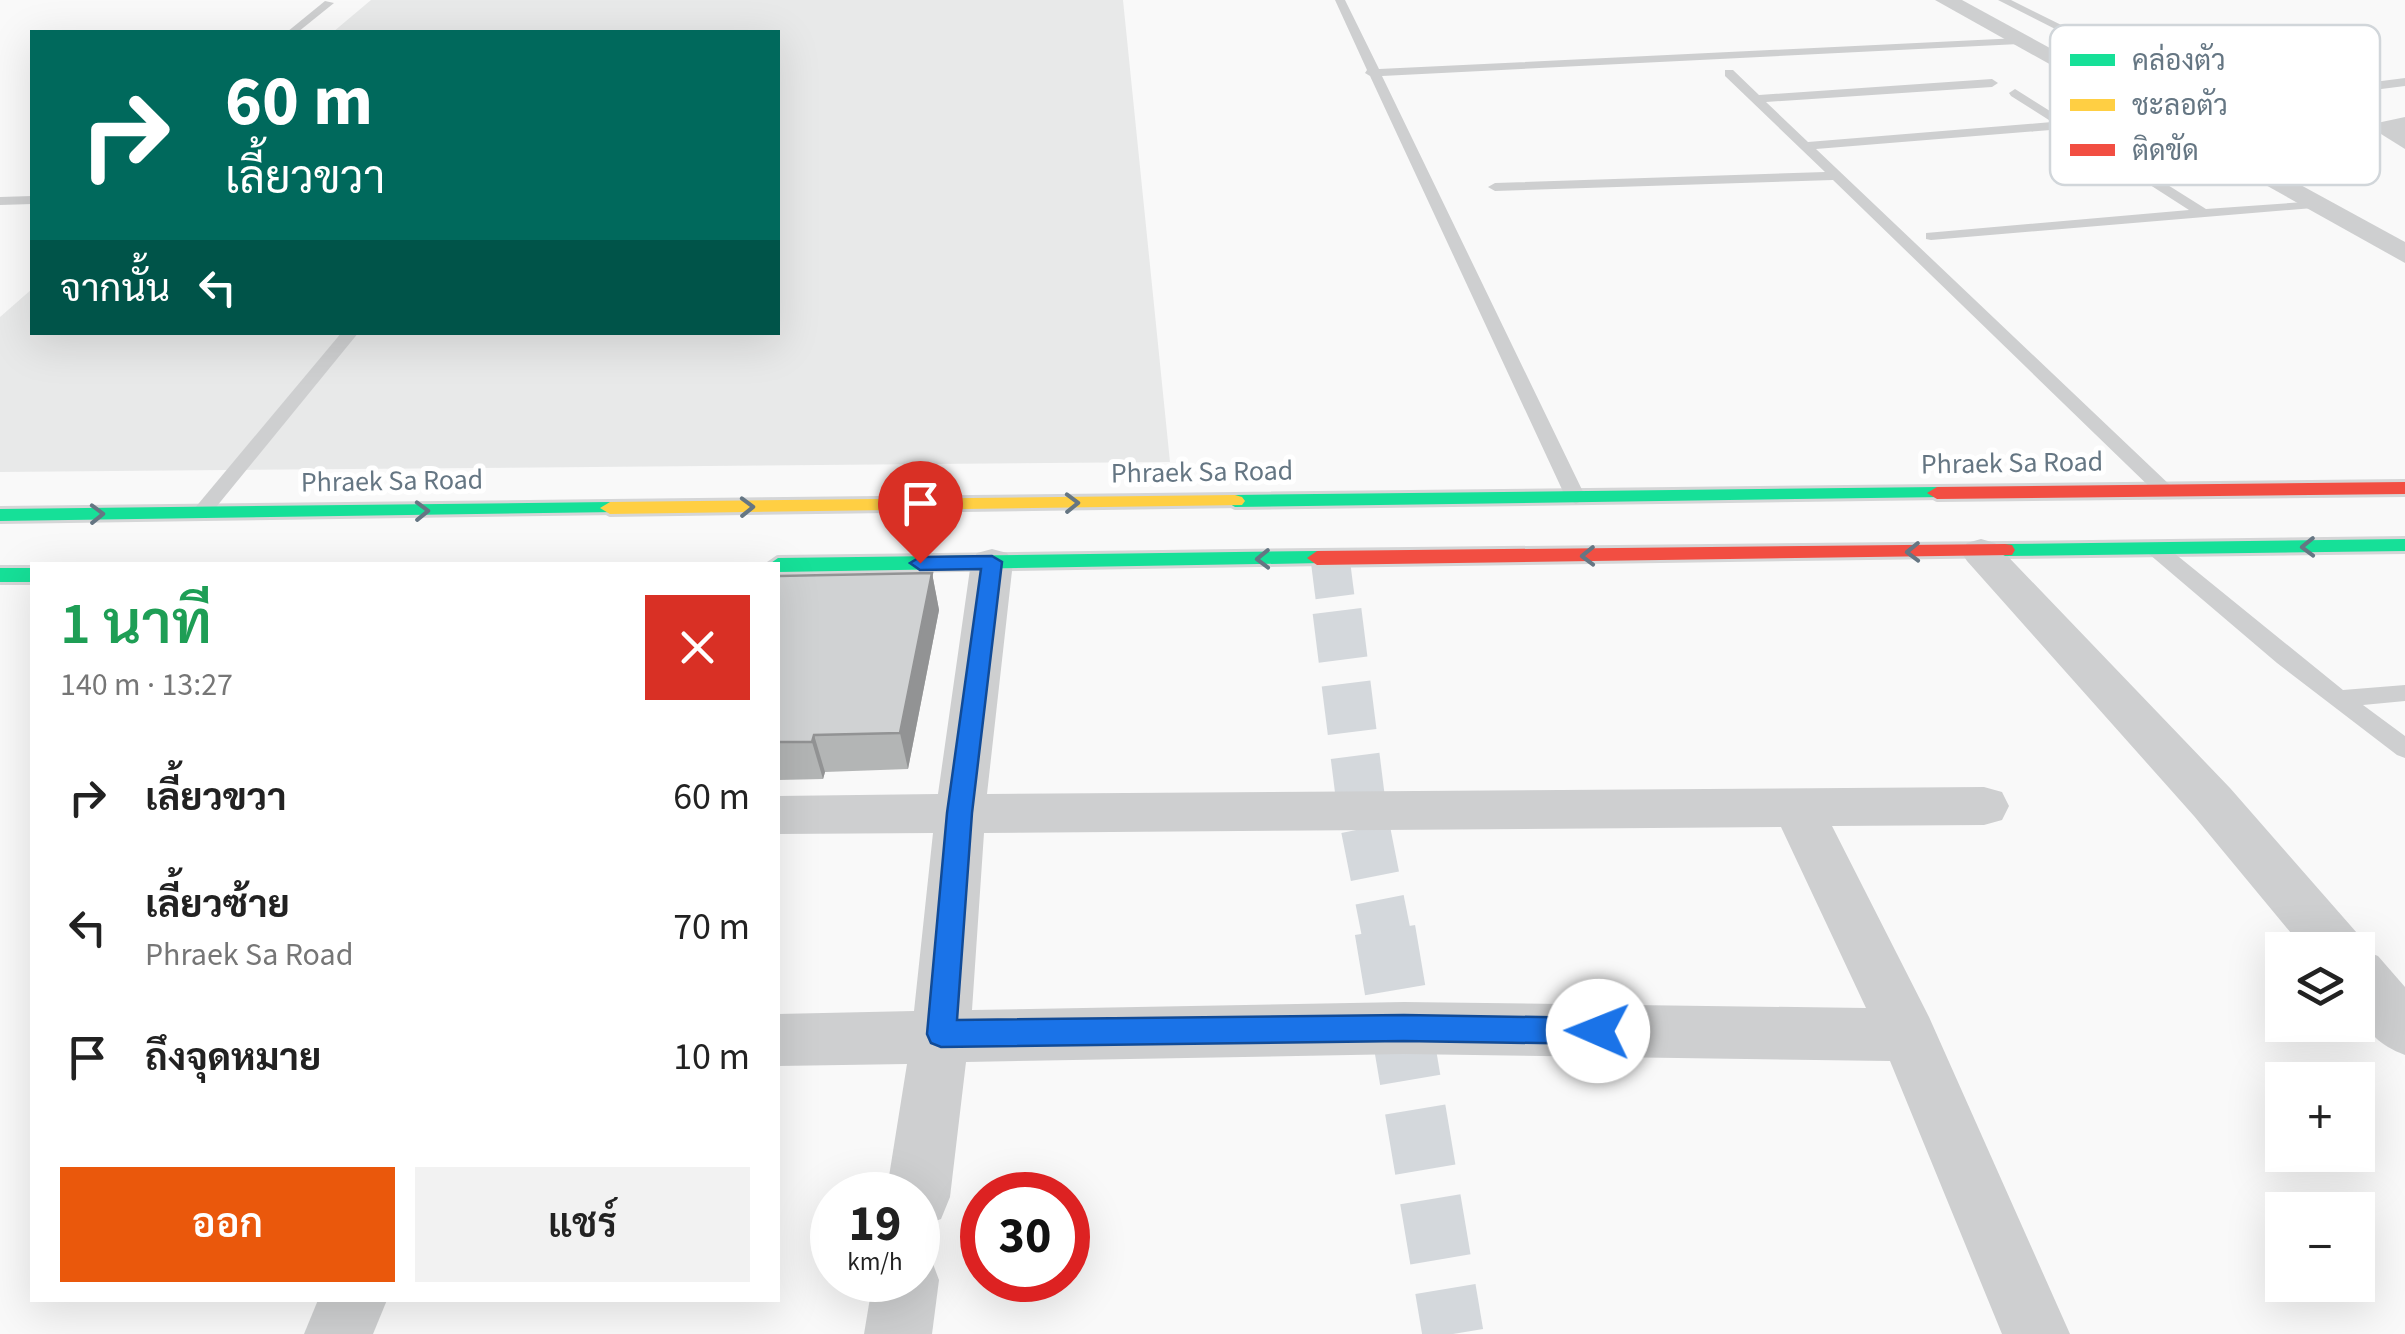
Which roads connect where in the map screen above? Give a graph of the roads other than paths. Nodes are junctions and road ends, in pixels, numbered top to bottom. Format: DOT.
graph roads {
  1 [pos="1340,0"];
  2 [pos="1946,0"];
  3 [pos="2003,0"];
  4 [pos="329,3"];
  5 [pos="2053,25"];
  6 [pos="295,30"];
  7 [pos="2020,42"];
  8 [pos="2050,59"];
  9 [pos="1372,73"];
  10 [pos="1728,74"];
  11 [pos="2405,82"];
  12 [pos="1992,83"];
  13 [pos="2380,85"];
  14 [pos="2015,94"];
  15 [pos="1755,99"];
  16 [pos="2050,116"];
  17 [pos="2405,125"];
  18 [pos="2050,126"];
  19 [pos="2405,140"];
  20 [pos="1804,146"];
  21 [pos="1835,176"];
  22 [pos="2159,185"];
  23 [pos="2280,185"];
  24 [pos="1495,187"];
  25 [pos="30,200"];
  26 [pos="0,201"];
  27 [pos="2314,204"];
  28 [pos="2203,213"];
  29 [pos="1931,236"];
  30 [pos="2390,237"];
  31 [pos="2405,254"];
  32 [pos="349,335"];
  33 [pos="2405,488"];
  34 [pos="2165,491"];
  35 [pos="1576,498"];
  36 [pos="201,513"];
  37 [pos="0,515"];
  38 [pos="2405,546"];
  39 [pos="2156,549"];
  40 [pos="1981,552"];
  41 [pos="992,562"];
  42 [pos="780,565"];
  43 [pos="30,574"];
  44 [pos="0,575"];
  45 [pos="2405,693"];
  46 [pos="2339,700"];
  47 [pos="2405,750"];
  48 [pos="1984,806"];
  49 [pos="1798,809"];
  50 [pos="960,813"];
  51 [pos="780,815"];
  52 [pos="2323,932"];
  53 [pos="2375,994"];
  54 [pos="2405,1030"];
  55 [pos="941,1034"];
  56 [pos="1908,1036"];
  57 [pos="780,1040"];
  58 [pos="922,1172"];
  59 [pos="352,1302"];
  60 [pos="903,1302"];
  61 [pos="338,1334"];
  62 [pos="898,1334"];
  63 [pos="2036,1334"];
  1 -- 9 [label="lane"];
  2 -- 7 [label="street"];
  3 -- 5 [label="lane"];
  4 -- 6 [label="lane"];
  7 -- 8 [label="street"];
  7 -- 9 [label="lane"];
  9 -- 35 [label="lane"];
  10 -- 15 [label="lane"];
  11 -- 13 [label="lane"];
  12 -- 15 [label="lane"];
  14 -- 16 [label="lane"];
  15 -- 20 [label="lane"];
  17 -- 19 [label="street"];
  18 -- 20 [label="lane"];
  20 -- 21 [label="lane"];
  21 -- 24 [label="lane"];
  21 -- 34 [label="lane"];
  22 -- 28 [label="lane"];
  23 -- 27 [label="street"];
  25 -- 26 [label="lane"];
  27 -- 28 [label="lane"];
  27 -- 30 [label="street"];
  28 -- 29 [label="lane"];
  30 -- 31 [label="street"];
  32 -- 36 [label="lane"];
  33 -- 34 [label="main road, Phraek Sa Road"];
  34 -- 35 [label="main road, Phraek Sa Road"];
  36 -- 35 [label="main road, Phraek Sa Road, one-way"];
  37 -- 36 [label="main road, Phraek Sa Road, one-way"];
  38 -- 39 [label="main road, one-way"];
  39 -- 40 [label="main road"];
  39 -- 46 [label="lane"];
  40 -- 41 [label="main road, one-way"];
  40 -- 52 [label="street"];
  41 -- 42 [label="main road"];
  41 -- 50 [label="street"];
  43 -- 44 [label="main road"];
  45 -- 46 [label="lane"];
  46 -- 47 [label="lane"];
  48 -- 49 [label="street"];
  49 -- 50 [label="street"];
  49 -- 56 [label="street"];
  50 -- 51 [label="street"];
  50 -- 55 [label="street"];
  53 -- 54 [label="street"];
  55 -- 56 [label="street"];
  55 -- 57 [label="street"];
  55 -- 58 [label="street"];
  56 -- 63 [label="street"];
  59 -- 61 [label="street"];
  60 -- 62 [label="street"];
}
